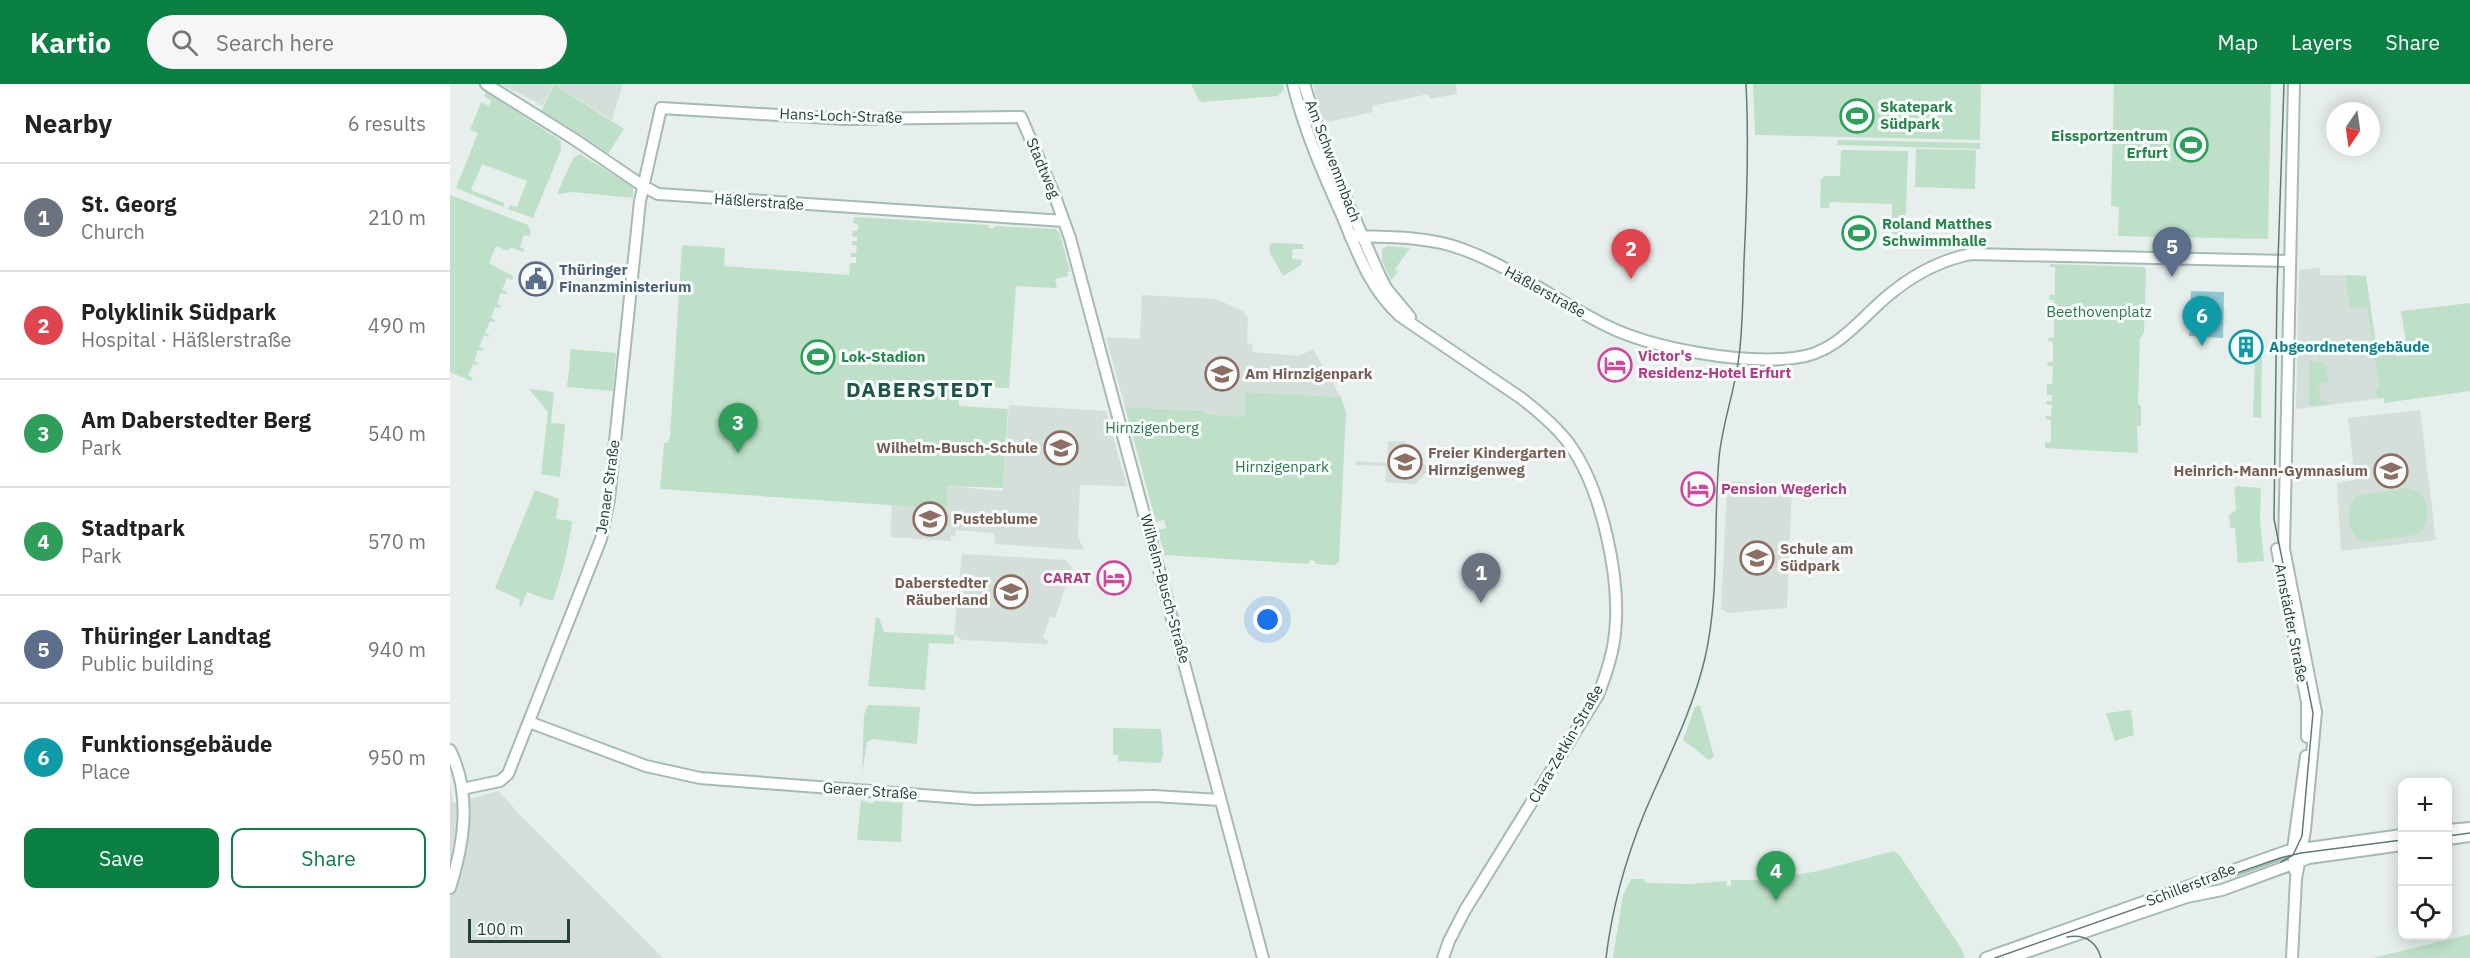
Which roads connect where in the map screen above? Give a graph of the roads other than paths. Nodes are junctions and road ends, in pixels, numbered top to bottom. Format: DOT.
graph roads {
  1 [pos="486,84"];
  2 [pos="1293,84"];
  3 [pos="1304,84"];
  4 [pos="2294,84"];
  5 [pos="661,108"];
  6 [pos="1021,117"];
  7 [pos="643,186"];
  8 [pos="1064,221"];
  9 [pos="1350,236"];
  10 [pos="1363,237"];
  11 [pos="2290,261"];
  12 [pos="1429,334"];
  13 [pos="529,722"];
  14 [pos="450,750"];
  15 [pos="462,789"];
  16 [pos="1220,800"];
  17 [pos="2470,828"];
  18 [pos="2452,830"];
  19 [pos="2398,836"];
  20 [pos="2470,836"];
  21 [pos="2452,838"];
  22 [pos="2398,846"];
  23 [pos="2298,848"];
  24 [pos="2297,863"];
  25 [pos="450,888"];
  26 [pos="1263,958"];
  27 [pos="1443,958"];
  28 [pos="1986,958"];
  29 [pos="2008,958"];
  30 [pos="2292,958"];
  1 -- 7 [label="street, Häßlerstraße"];
  2 -- 9 [label="street, Am Schwemmbach"];
  3 -- 10 [label="street, Am Schwemmbach"];
  4 -- 11 [label="street, Arnstädter Straße"];
  5 -- 6 [label="street, Hans-Loch-Straße"];
  5 -- 7 [label="street, Jenaer Straße"];
  6 -- 8 [label="street, Stadtweg"];
  7 -- 8 [label="street, Häßlerstraße"];
  7 -- 13 [label="street, Jenaer Straße"];
  8 -- 16 [label="street, Wilhelm-Busch-Straße"];
  9 -- 10 [label="street, Häßlerstraße"];
  9 -- 12 [label="street, Clara-Zetkin-Straße"];
  10 -- 11 [label="street, Häßlerstraße"];
  10 -- 12 [label="street, Clara-Zetkin-Straße"];
  11 -- 23 [label="street, Arnstädter Straße"];
  12 -- 27 [label="street, Clara-Zetkin-Straße"];
  13 -- 15 [label="street, Jenaer Straße"];
  13 -- 16 [label="street, Geraer Straße"];
  14 -- 15 [label="street"];
  15 -- 25 [label="street"];
  16 -- 26 [label="street, Wilhelm-Busch-Straße"];
  17 -- 18 [label="street"];
  19 -- 23 [label="street, Schillerstraße"];
  20 -- 21 [label="street"];
  22 -- 24 [label="street, Schillerstraße"];
  23 -- 24 [label="street, Arnstädter Straße"];
  23 -- 28 [label="street, Schillerstraße"];
  24 -- 29 [label="street, Schillerstraße"];
  24 -- 30 [label="street, Arnstädter Straße"];
}
